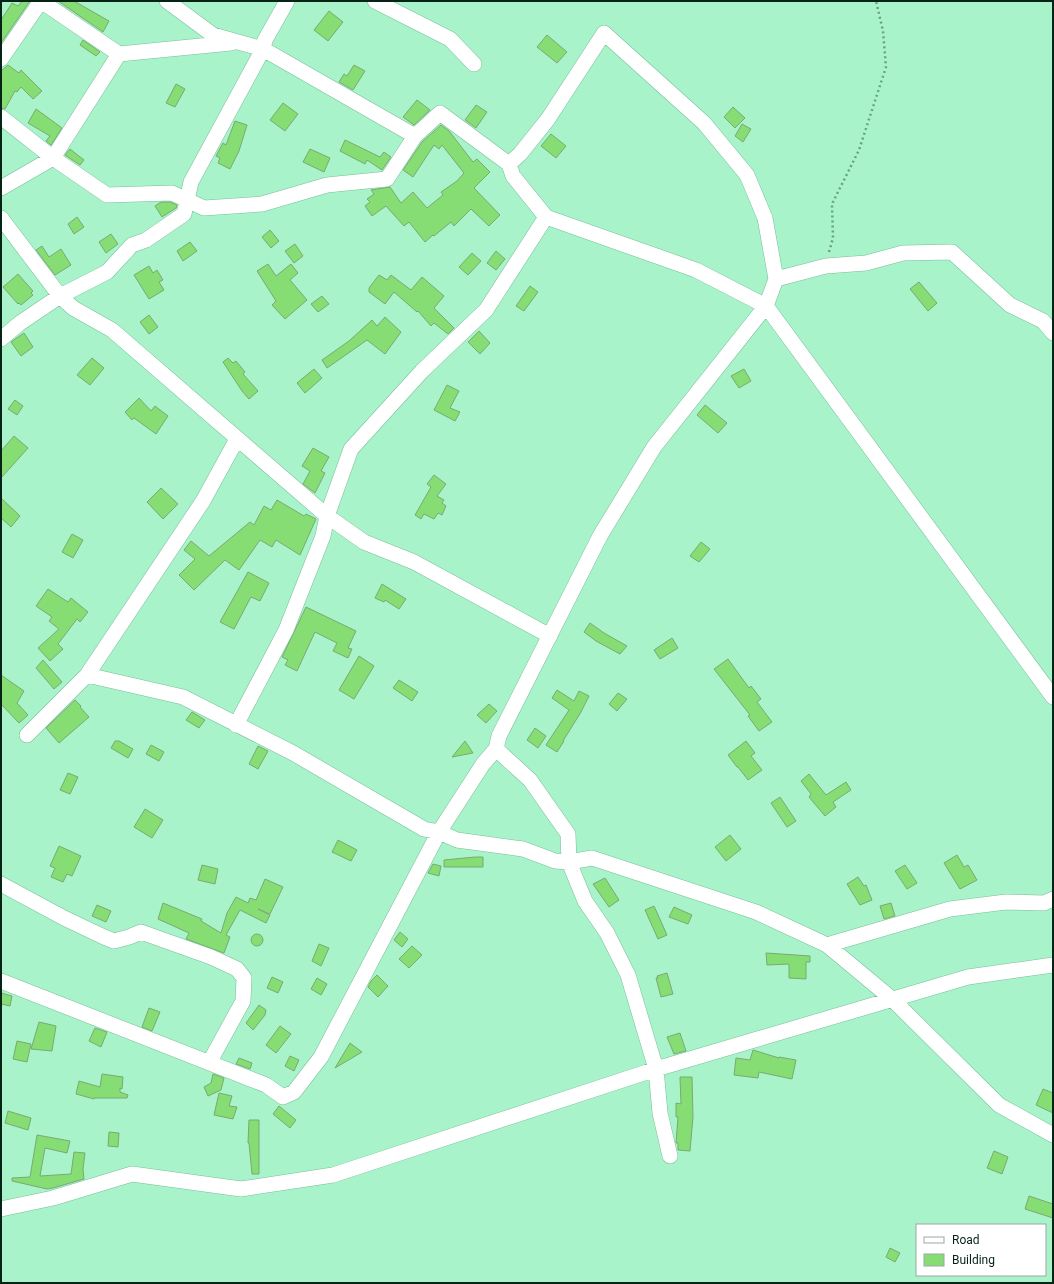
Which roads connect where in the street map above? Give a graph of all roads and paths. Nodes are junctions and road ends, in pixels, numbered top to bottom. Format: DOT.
graph roads {
  1 [pos="41,1"];
  2 [pos="167,1"];
  3 [pos="286,1"];
  4 [pos="375,1"];
  5 [pos="876,1"];
  6 [pos="240,42"];
  7 [pos="263,49"];
  8 [pos="119,54"];
  9 [pos="1,60"];
  10 [pos="474,64"];
  11 [pos="1,117"];
  12 [pos="415,136"];
  13 [pos="53,158"];
  14 [pos="509,164"];
  15 [pos="1,188"];
  16 [pos="187,200"];
  17 [pos="546,217"];
  18 [pos="1,218"];
  19 [pos="826,266"];
  20 [pos="776,279"];
  21 [pos="60,296"];
  22 [pos="766,306"];
  23 [pos="1053,333"];
  24 [pos="1,339"];
  25 [pos="237,439"];
  26 [pos="327,516"];
  27 [pos="550,636"];
  28 [pos="87,675"];
  29 [pos="1053,697"];
  30 [pos="236,724"];
  31 [pos="27,735"];
  32 [pos="496,749"];
  33 [pos="439,832"];
  34 [pos="569,862"];
  35 [pos="1,884"];
  36 [pos="1053,899"];
  37 [pos="827,946"];
  38 [pos="1053,965"];
  39 [pos="1,981"];
  40 [pos="892,999"];
  41 [pos="209,1063"];
  42 [pos="656,1069"];
  43 [pos="1053,1135"];
  44 [pos="670,1156"];
  45 [pos="1,1209"];
  1 -- 8 [label="street"];
  1 -- 9 [label="street"];
  2 -- 6 [label="street"];
  3 -- 7 [label="street"];
  4 -- 10 [label="street"];
  5 -- 19 [label="path"];
  6 -- 7 [label="street"];
  6 -- 8 [label="street"];
  7 -- 12 [label="street"];
  7 -- 16 [label="street"];
  8 -- 13 [label="street"];
  11 -- 13 [label="street"];
  12 -- 14 [label="street"];
  12 -- 16 [label="street"];
  13 -- 15 [label="street"];
  13 -- 16 [label="street"];
  14 -- 17 [label="street"];
  14 -- 20 [label="street"];
  16 -- 21 [label="street"];
  17 -- 22 [label="street"];
  17 -- 26 [label="street"];
  18 -- 21 [label="street"];
  19 -- 20 [label="street"];
  19 -- 23 [label="street"];
  20 -- 22 [label="street"];
  21 -- 24 [label="street"];
  21 -- 25 [label="street"];
  22 -- 27 [label="street"];
  22 -- 29 [label="street"];
  25 -- 26 [label="street"];
  25 -- 28 [label="street"];
  26 -- 27 [label="street"];
  26 -- 30 [label="street"];
  27 -- 32 [label="street"];
  28 -- 30 [label="street"];
  28 -- 31 [label="street"];
  30 -- 33 [label="street"];
  32 -- 33 [label="street"];
  32 -- 34 [label="street"];
  33 -- 34 [label="street"];
  33 -- 41 [label="street"];
  34 -- 37 [label="street"];
  34 -- 42 [label="street"];
  35 -- 41 [label="street"];
  36 -- 37 [label="street"];
  37 -- 40 [label="street"];
  38 -- 40 [label="street"];
  39 -- 41 [label="street"];
  40 -- 42 [label="street"];
  40 -- 43 [label="street"];
  42 -- 44 [label="street"];
  42 -- 45 [label="street"];
}
